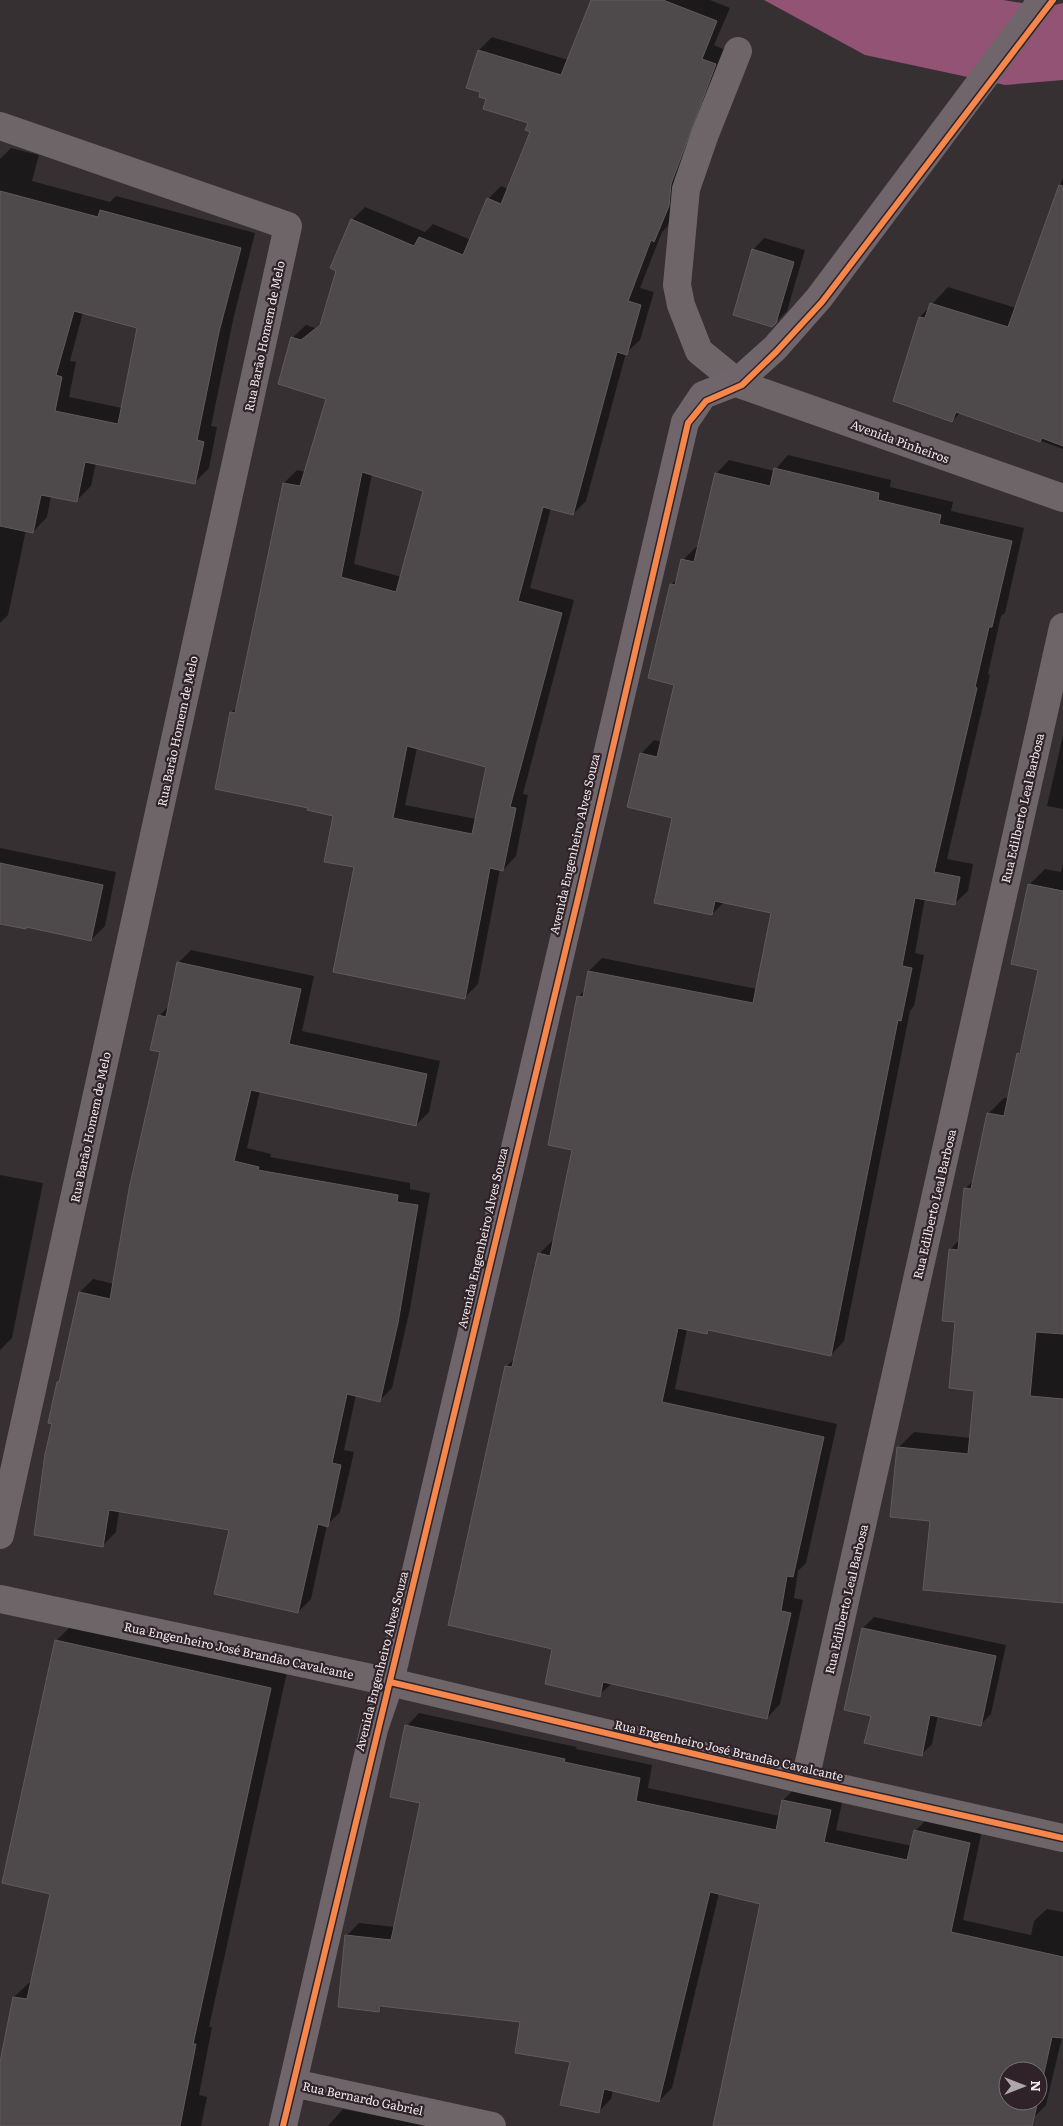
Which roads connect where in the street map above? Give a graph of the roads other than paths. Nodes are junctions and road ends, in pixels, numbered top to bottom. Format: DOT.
graph roads {
  1 [pos="1042,0"];
  2 [pos="738,51"];
  3 [pos="0,126"];
  4 [pos="737,382"];
  5 [pos="1063,498"];
  6 [pos="1063,627"];
  7 [pos="0,1535"];
  8 [pos="0,1599"];
  9 [pos="390,1682"];
  10 [pos="805,1780"];
  11 [pos="1063,1838"];
  12 [pos="292,2083"];
  13 [pos="283,2126"];
  14 [pos="492,2126"];
  1 -- 4 [label="main road"];
  2 -- 4 [label="street, Avenida Pinheiros"];
  3 -- 7 [label="street, Rua Barão Homem de Melo"];
  4 -- 5 [label="street, Avenida Pinheiros"];
  4 -- 9 [label="main road, Avenida Engenheiro Alves Souza"];
  6 -- 10 [label="street, Rua Edilberto Leal Barbosa"];
  8 -- 9 [label="street, Rua Engenheiro José Brandão Cavalcante"];
  9 -- 10 [label="street, Rua Engenheiro José Brandão Cavalcante"];
  9 -- 12 [label="main road, Avenida Engenheiro Alves Souza"];
  10 -- 11 [label="street, Rua Engenheiro José Brandão Cavalcante"];
  12 -- 13 [label="main road, Avenida Engenheiro Alves Souza"];
  12 -- 14 [label="street, Rua Bernardo Gabriel"];
}
